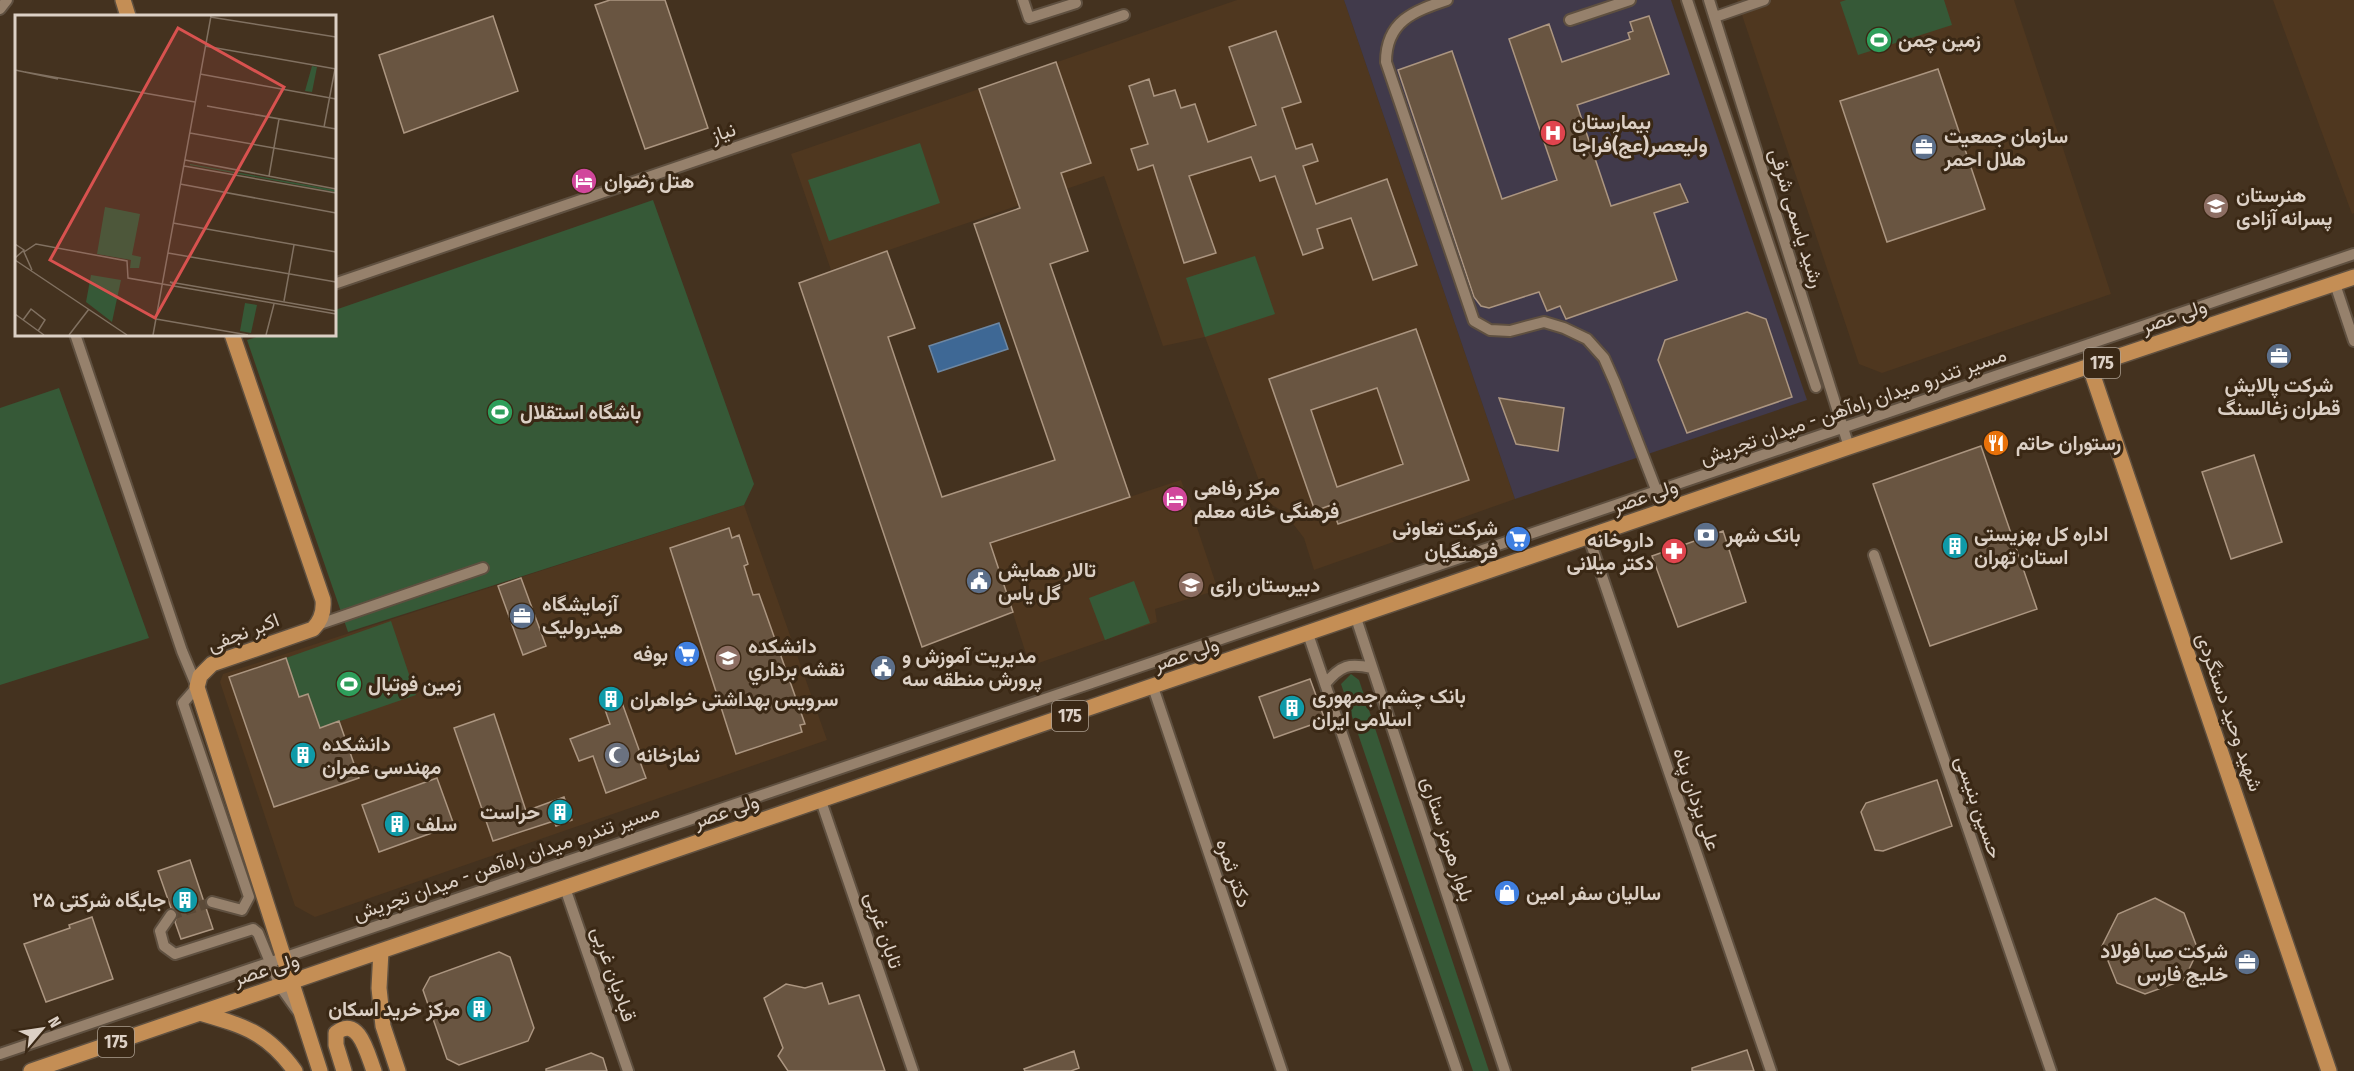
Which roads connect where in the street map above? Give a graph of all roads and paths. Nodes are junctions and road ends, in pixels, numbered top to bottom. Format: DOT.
graph roads {
  1 [pos="7,0"];
  2 [pos="123,0"];
  3 [pos="1023,0"];
  4 [pos="1447,0"];
  5 [pos="1630,0"];
  6 [pos="1687,0"];
  7 [pos="1709,0"];
  8 [pos="1764,0"];
  9 [pos="1076,3"];
  10 [pos="0,9"];
  11 [pos="128,15"];
  12 [pos="1124,15"];
  13 [pos="1715,17"];
  14 [pos="1570,20"];
  15 [pos="2354,254"];
  16 [pos="2354,277"];
  17 [pos="336,283"];
  18 [pos="2335,284"];
  19 [pos="76,336"];
  20 [pos="233,336"];
  21 [pos="2354,341"];
  22 [pos="2090,367"];
  23 [pos="1816,387"];
  24 [pos="1844,428"];
  25 [pos="1849,447"];
  26 [pos="1657,492"];
  27 [pos="1662,513"];
  28 [pos="1589,538"];
  29 [pos="1874,555"];
  30 [pos="483,568"];
  31 [pos="1356,618"];
  32 [pos="316,626"];
  33 [pos="1308,634"];
  34 [pos="1372,668"];
  35 [pos="1325,684"];
  36 [pos="197,687"];
  37 [pos="1153,687"];
  38 [pos="821,801"];
  39 [pos="565,888"];
  40 [pos="212,902"];
  41 [pos="171,915"];
  42 [pos="381,951"];
  43 [pos="277,959"];
  44 [pos="285,985"];
  45 [pos="200,1013"];
  46 [pos="0,1054"];
  47 [pos="373,1068"];
  48 [pos="32,1071"];
  49 [pos="295,1071"];
  50 [pos="320,1071"];
  51 [pos="344,1071"];
  52 [pos="398,1071"];
  53 [pos="628,1071"];
  54 [pos="913,1071"];
  55 [pos="1282,1071"];
  56 [pos="1457,1071"];
  57 [pos="1505,1071"];
  58 [pos="1771,1071"];
  59 [pos="2051,1071"];
  60 [pos="2329,1071"];
  1 -- 10 [label="street"];
  2 -- 11 [label="main road"];
  3 -- 9 [label="street"];
  4 -- 26 [label="street"];
  5 -- 14 [label="street"];
  6 -- 23 [label="street"];
  7 -- 13 [label="street, رشید یاسمی شرقی"];
  8 -- 13 [label="street"];
  12 -- 17 [label="street, نیاز"];
  13 -- 24 [label="street, رشید یاسمی شرقی"];
  15 -- 24 [label="street, مسیر تندرو میدان راه‌آهن - میدان تجریش"];
  16 -- 18 [label="main road, ولی عصر / 175"];
  18 -- 21 [label="street"];
  18 -- 22 [label="main road, ولی عصر / 175"];
  19 -- 36 [label="street"];
  20 -- 32 [label="main road"];
  22 -- 25 [label="main road, ولی عصر / 175"];
  22 -- 60 [label="main road, شهید وحید دستگردی"];
  24 -- 25 [label="street, رشید یاسمی شرقی"];
  24 -- 26 [label="street, مسیر تندرو میدان راه‌آهن - میدان تجریش"];
  25 -- 27 [label="main road, ولی عصر / 175"];
  26 -- 27 [label="street"];
  26 -- 43 [label="street, مسیر تندرو میدان راه‌آهن - میدان تجریش"];
  27 -- 28 [label="main road, ولی عصر / 175"];
  28 -- 31 [label="main road, ولی عصر / 175"];
  28 -- 58 [label="street, علی یزدان پناه"];
  29 -- 59 [label="street, حسین بنیسی"];
  30 -- 32 [label="street"];
  31 -- 33 [label="main road, ولی عصر / 175"];
  31 -- 34 [label="street, بلوار هرمز ستاری"];
  32 -- 36 [label="main road, اکبر نجفی"];
  33 -- 35 [label="street"];
  33 -- 37 [label="main road, ولی عصر / 175"];
  34 -- 35 [label="street"];
  34 -- 57 [label="street, بلوار هرمز ستاری"];
  35 -- 56 [label="street"];
  36 -- 40 [label="street"];
  36 -- 43 [label="main road"];
  37 -- 38 [label="main road, ولی عصر / 175"];
  37 -- 55 [label="street, دکتر ثمره"];
  38 -- 39 [label="main road, ولی عصر / 175"];
  38 -- 54 [label="street, تابان غربی"];
  39 -- 42 [label="main road, ولی عصر / 175"];
  39 -- 53 [label="street, قبادیان غربی"];
  41 -- 43 [label="street"];
  42 -- 44 [label="main road, ولی عصر / 175"];
  42 -- 52 [label="main road"];
  43 -- 44 [label="main road"];
  43 -- 46 [label="street, مسیر تندرو میدان راه‌آهن - میدان تجریش"];
  44 -- 45 [label="main road, ولی عصر / 175"];
  44 -- 50 [label="main road"];
  45 -- 48 [label="main road, ولی عصر / 175"];
  45 -- 49 [label="main road"];
  47 -- 51 [label="main road"];
}
